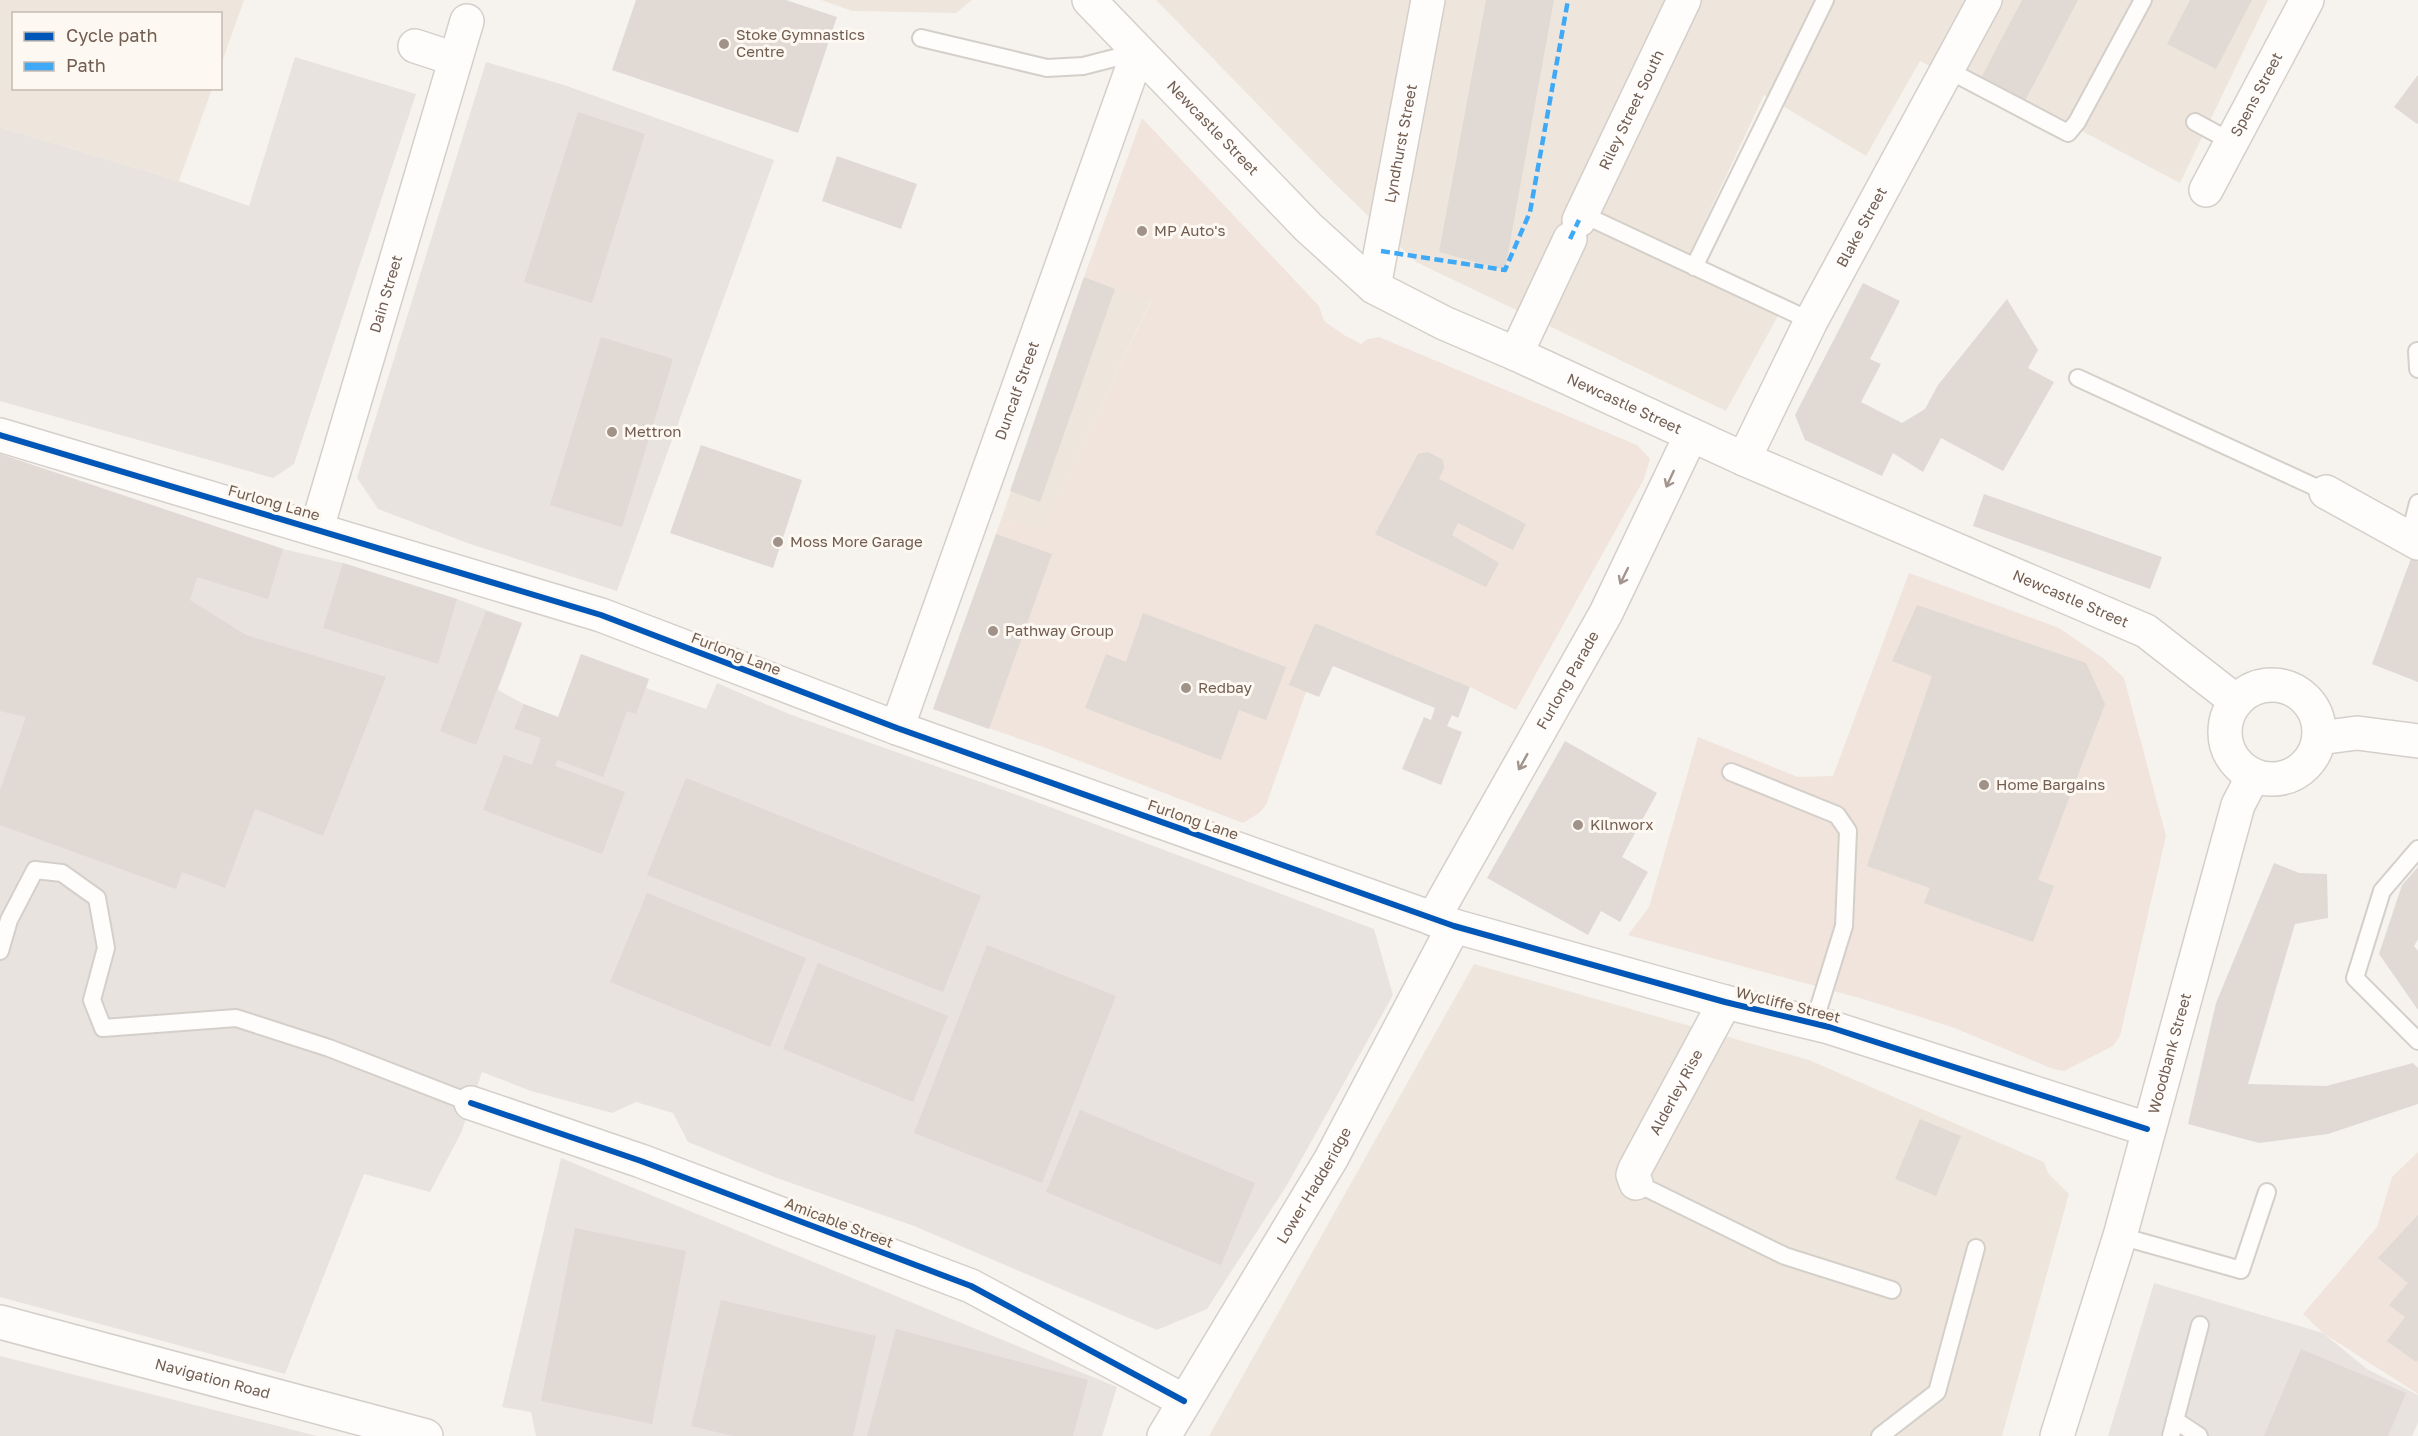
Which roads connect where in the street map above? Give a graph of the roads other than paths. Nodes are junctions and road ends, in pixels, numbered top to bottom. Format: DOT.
graph roads {
  1 [pos="1089,0"];
  2 [pos="1428,0"];
  3 [pos="1684,0"];
  4 [pos="1825,0"];
  5 [pos="1984,0"];
  6 [pos="2143,0"];
  7 [pos="2307,0"];
  8 [pos="467,21"];
  9 [pos="921,38"];
  10 [pos="416,46"];
  11 [pos="1138,52"];
  12 [pos="455,59"];
  13 [pos="1948,70"];
  14 [pos="2194,122"];
  15 [pos="2232,142"];
  16 [pos="2206,190"];
  17 [pos="1577,224"];
  18 [pos="1694,267"];
  19 [pos="1374,287"];
  20 [pos="1811,321"];
  21 [pos="2417,351"];
  22 [pos="1516,354"];
  23 [pos="2418,369"];
  24 [pos="2078,378"];
  25 [pos="0,435"];
  26 [pos="1691,435"];
  27 [pos="1744,459"];
  28 [pos="2326,492"];
  29 [pos="2418,503"];
  30 [pos="317,528"];
  31 [pos="2414,541"];
  32 [pos="2236,701"];
  33 [pos="897,728"];
  34 [pos="2319,738"];
  35 [pos="2418,741"];
  36 [pos="1731,772"];
  37 [pos="2253,776"];
  38 [pos="2418,849"];
  39 [pos="1444,923"];
  40 [pos="0,951"];
  41 [pos="1725,1002"];
  42 [pos="1814,1023"];
  43 [pos="2418,1041"];
  44 [pos="471,1102"];
  45 [pos="2147,1129"];
  46 [pos="1636,1183"];
  47 [pos="2267,1192"];
  48 [pos="2120,1236"];
  49 [pos="1976,1248"];
  50 [pos="1892,1290"];
  51 [pos="0,1322"];
  52 [pos="2200,1325"];
  53 [pos="1184,1401"];
  54 [pos="2173,1428"];
  55 [pos="426,1436"];
  56 [pos="1164,1436"];
  57 [pos="1880,1436"];
  58 [pos="2057,1436"];
  59 [pos="2199,1436"];
  1 -- 11 [label="street, Newcastle Street"];
  2 -- 19 [label="street, Lyndhurst Street"];
  3 -- 17 [label="street, Riley Street South"];
  4 -- 18 [label="lane"];
  5 -- 13 [label="street, Blake Street"];
  6 -- 13 [label="lane"];
  7 -- 15 [label="street, Spens Street"];
  8 -- 12 [label="street, Dain Street"];
  9 -- 11 [label="lane"];
  10 -- 12 [label="street"];
  11 -- 19 [label="street, Newcastle Street"];
  11 -- 33 [label="street, Duncalf Street"];
  12 -- 30 [label="street, Dain Street"];
  13 -- 20 [label="street, Blake Street"];
  14 -- 15 [label="lane"];
  15 -- 16 [label="street, Spens Street"];
  17 -- 18 [label="lane"];
  17 -- 22 [label="street, Riley Street South"];
  18 -- 20 [label="lane"];
  19 -- 22 [label="street, Newcastle Street"];
  20 -- 27 [label="street, Blake Street"];
  21 -- 23 [label="lane"];
  22 -- 26 [label="street, Newcastle Street"];
  24 -- 28 [label="lane"];
  25 -- 30 [label="street, Furlong Lane"];
  26 -- 27 [label="street, Newcastle Street"];
  26 -- 39 [label="street, Furlong Parade, one-way"];
  27 -- 32 [label="street, Newcastle Street"];
  28 -- 31 [label="street"];
  29 -- 31 [label="lane"];
  30 -- 33 [label="street, Furlong Lane"];
  32 -- 34 [label="street"];
  32 -- 37 [label="street"];
  33 -- 39 [label="street, Furlong Lane"];
  34 -- 35 [label="street"];
  34 -- 37 [label="street"];
  36 -- 42 [label="lane"];
  37 -- 45 [label="street, Woodbank Street"];
  38 -- 43 [label="lane"];
  39 -- 41 [label="street, Wycliffe Street"];
  39 -- 53 [label="street, Lower Hadderidge"];
  40 -- 44 [label="lane"];
  41 -- 42 [label="street, Wycliffe Street"];
  41 -- 46 [label="street, Alderley Rise"];
  42 -- 45 [label="street, Wycliffe Street"];
  44 -- 53 [label="street, Amicable Street"];
  45 -- 48 [label="street, Woodbank Street"];
  46 -- 50 [label="lane"];
  47 -- 48 [label="lane"];
  48 -- 58 [label="street, Woodbank Street"];
  49 -- 57 [label="lane"];
  51 -- 55 [label="street, Navigation Road"];
  52 -- 54 [label="lane"];
  53 -- 56 [label="street, Lower Hadderidge"];
  54 -- 59 [label="lane"];
}
